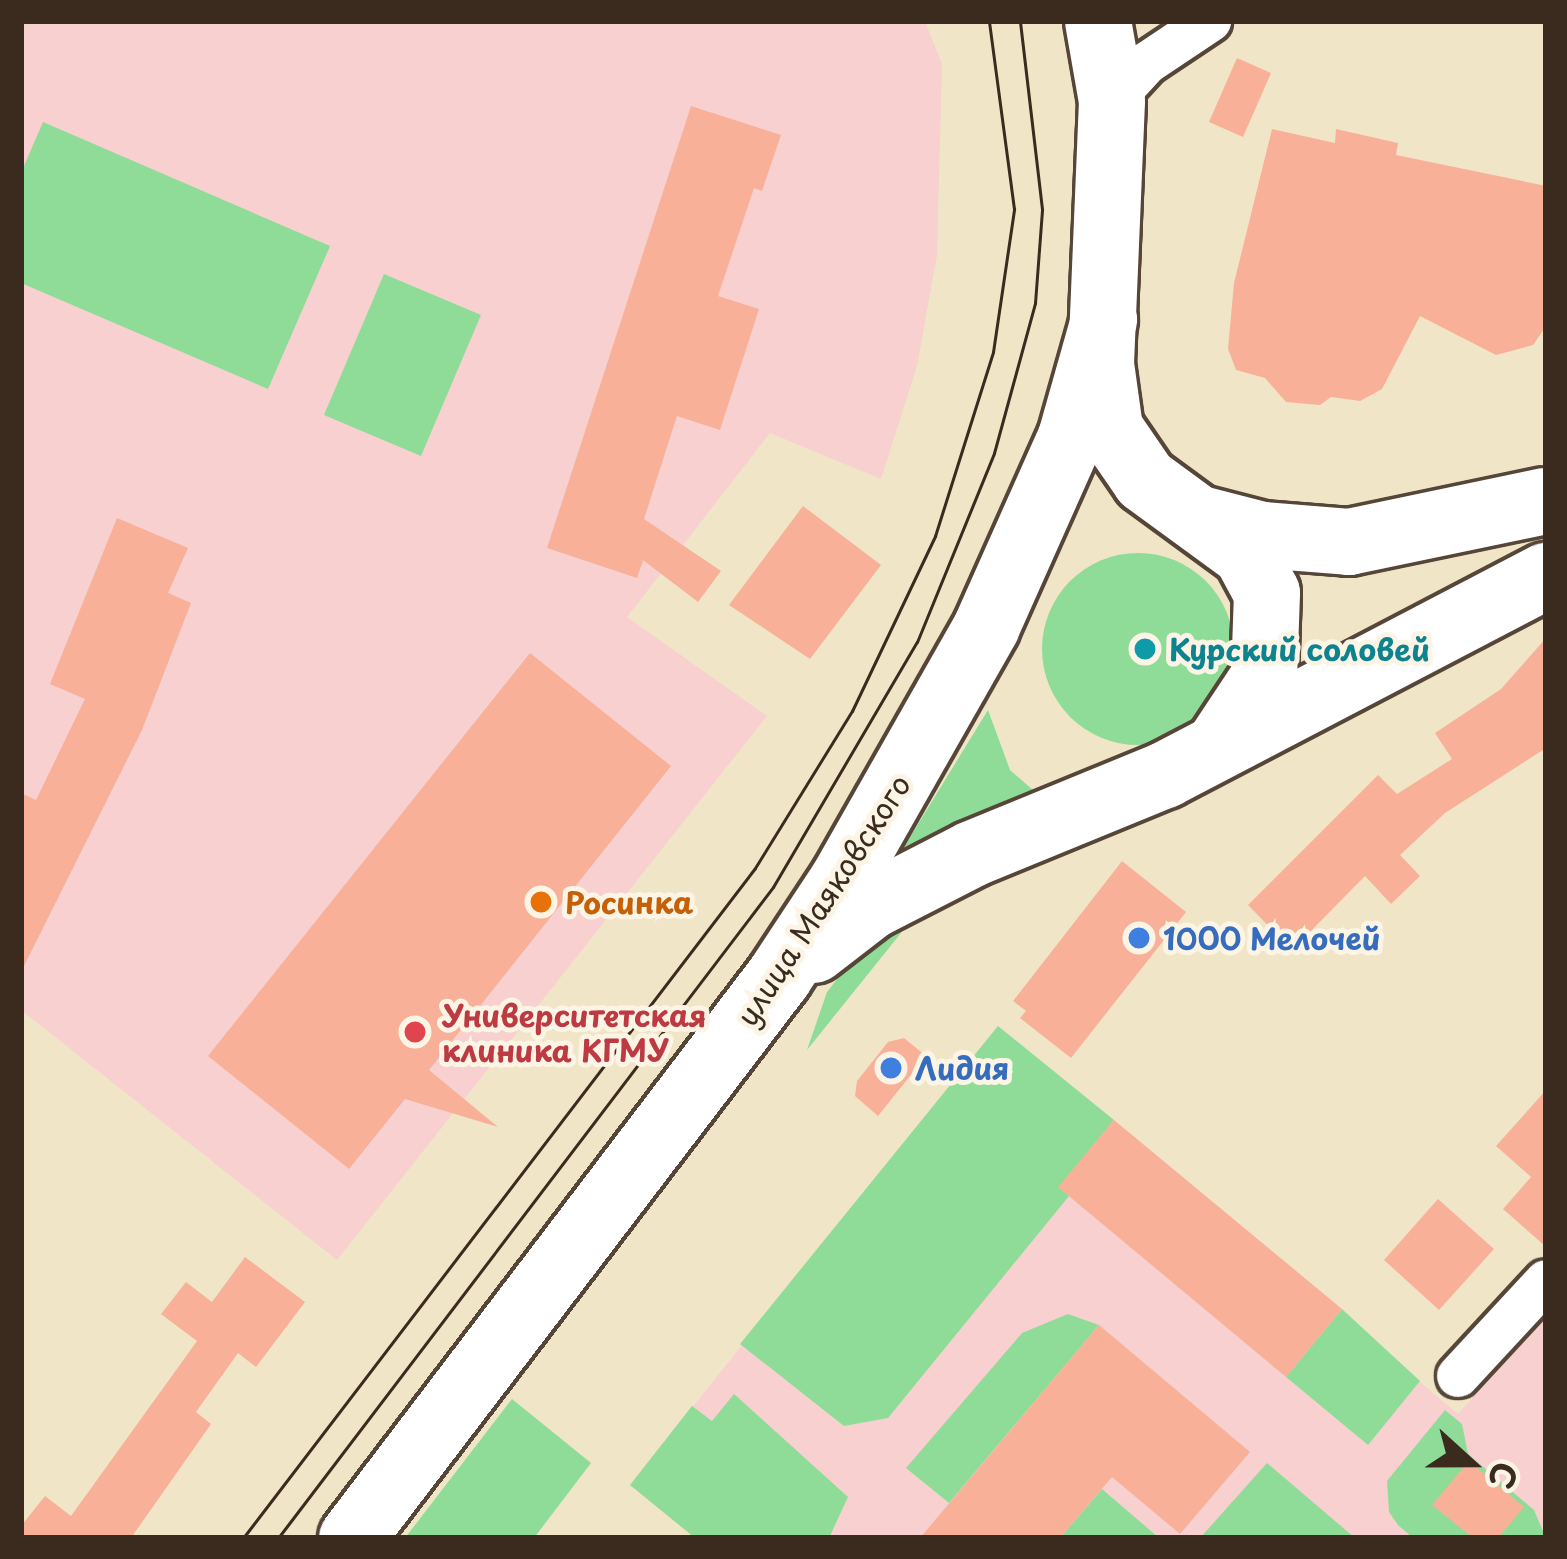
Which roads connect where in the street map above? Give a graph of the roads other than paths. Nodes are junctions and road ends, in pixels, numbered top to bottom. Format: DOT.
graph roads {
  1 [pos="1099,21"];
  2 [pos="1210,21"];
  3 [pos="1112,101"];
  4 [pos="1104,320"];
  5 [pos="1546,502"];
  6 [pos="1204,520"];
  7 [pos="1546,576"];
  8 [pos="1209,752"];
  9 [pos="779,977"];
  10 [pos="1546,1280"];
  11 [pos="1458,1376"];
  12 [pos="352,1538"];
  1 -- 3 [label="main road"];
  2 -- 3 [label="street"];
  3 -- 4 [label="main road"];
  4 -- 6 [label="main road"];
  4 -- 9 [label="main road, улица Маяковского"];
  5 -- 6 [label="main road"];
  6 -- 8 [label="main road"];
  7 -- 8 [label="main road"];
  8 -- 9 [label="main road"];
  9 -- 12 [label="main road, улица Маяковского"];
  10 -- 11 [label="street"];
}
